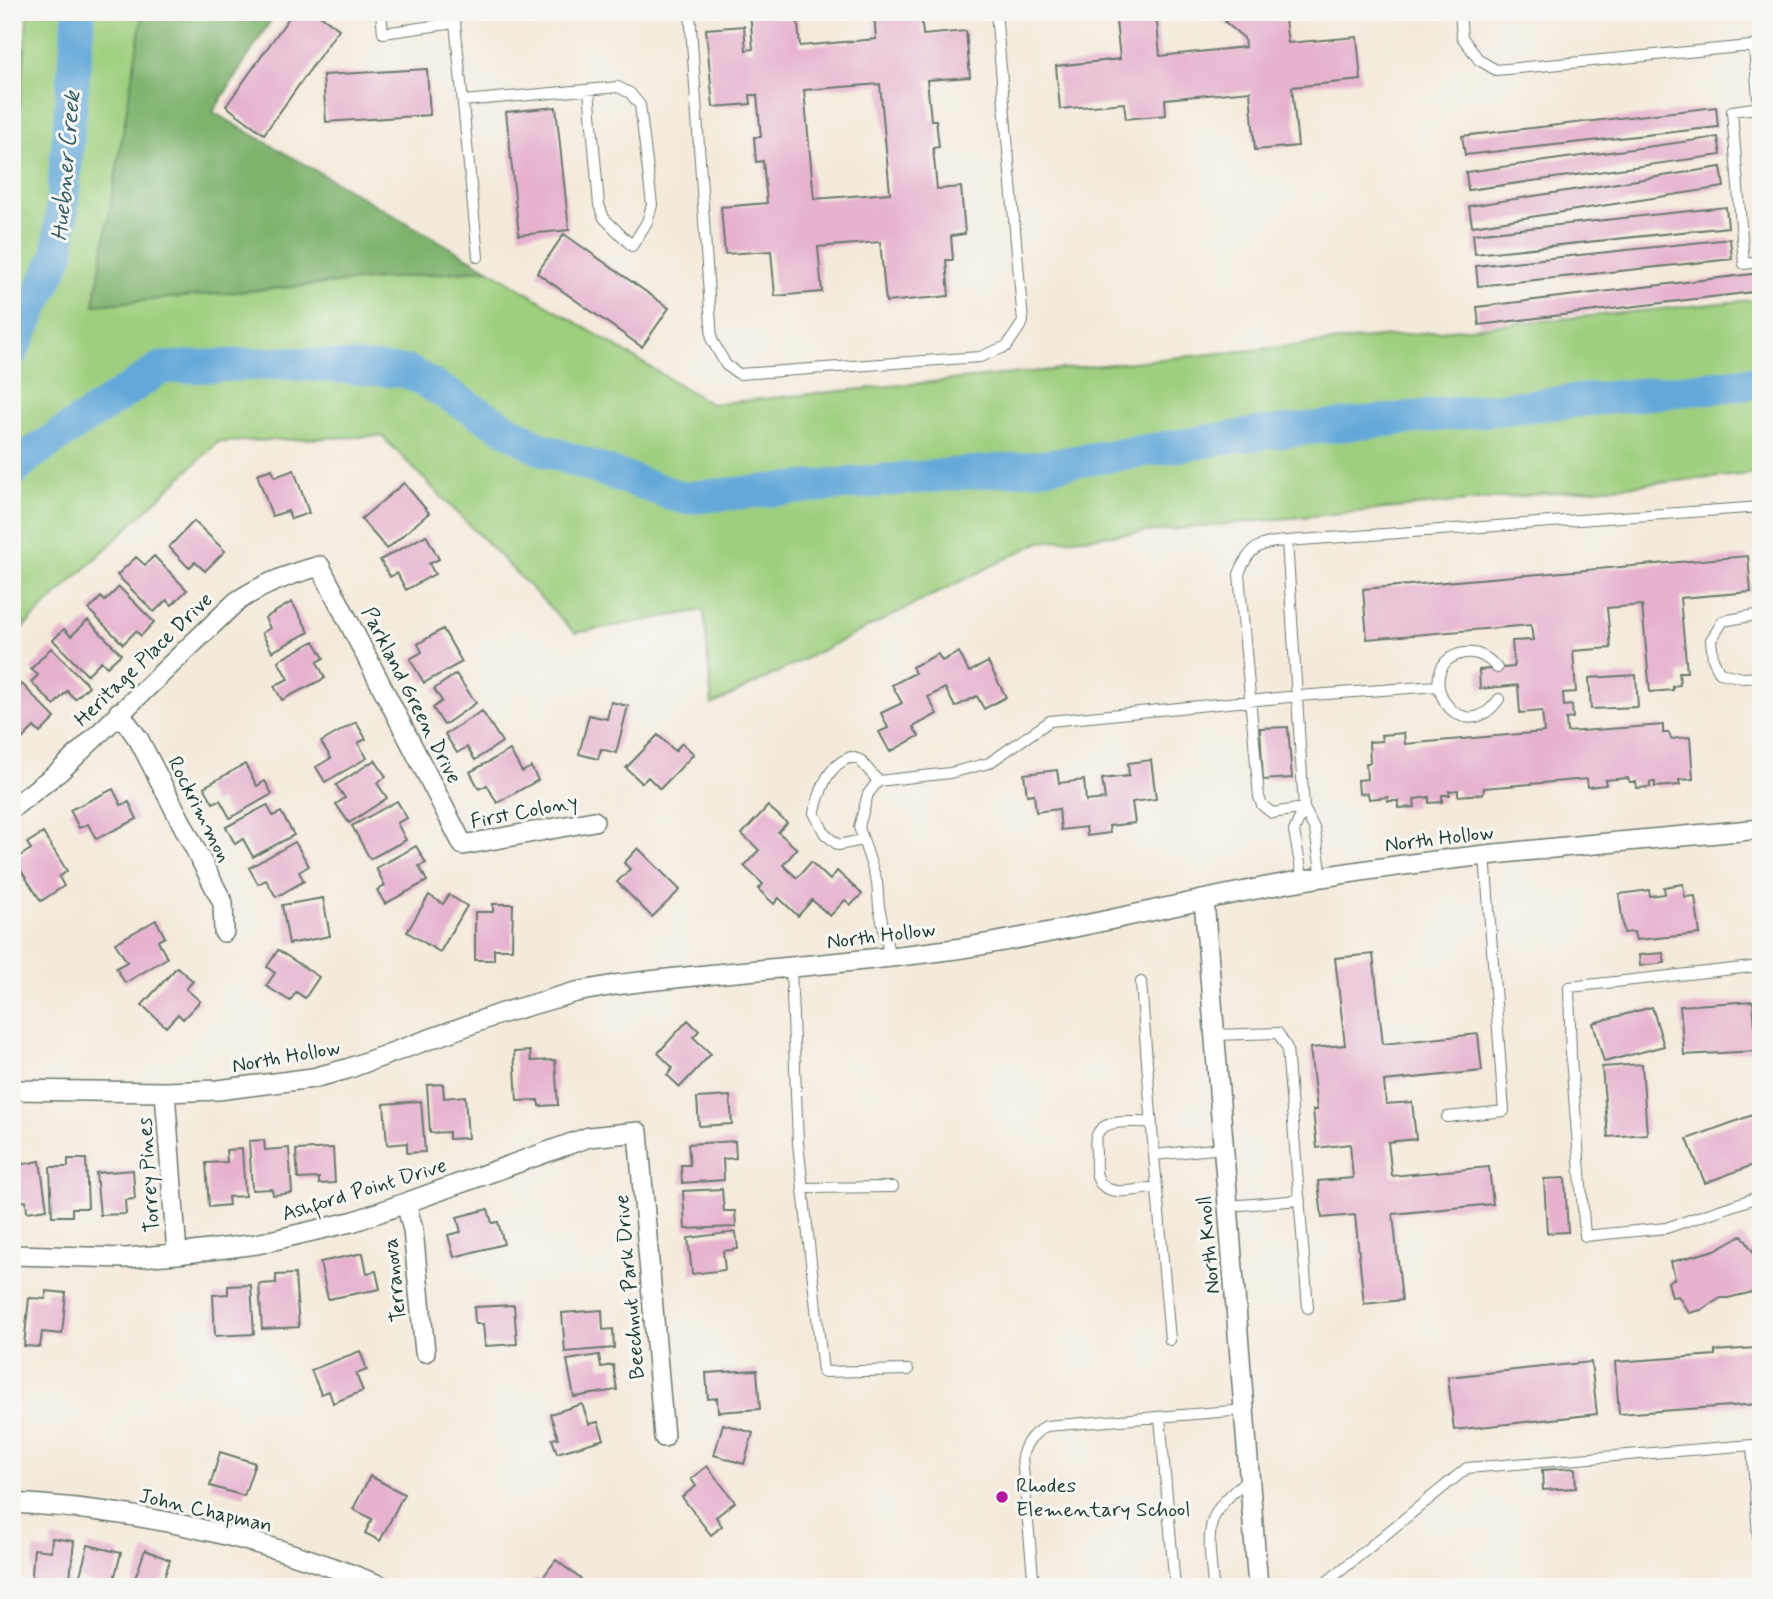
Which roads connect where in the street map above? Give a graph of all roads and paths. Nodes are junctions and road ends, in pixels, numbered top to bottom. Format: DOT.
graph roads {
  1 [pos="381,12"];
  2 [pos="690,12"];
  3 [pos="996,12"];
  4 [pos="1460,12"];
  5 [pos="454,18"];
  6 [pos="1757,45"];
  7 [pos="589,90"];
  8 [pos="463,101"];
  9 [pos="1760,108"];
  10 [pos="1761,139"];
  11 [pos="478,257"];
  12 [pos="1761,262"];
  13 [pos="1761,507"];
  14 [pos="1287,541"];
  15 [pos="320,566"];
  16 [pos="1761,614"];
  17 [pos="1497,668"];
  18 [pos="1761,677"];
  19 [pos="1438,686"];
  20 [pos="1298,696"];
  21 [pos="1499,699"];
  22 [pos="1252,701"];
  23 [pos="119,712"];
  24 [pos="878,781"];
  25 [pos="12,808"];
  26 [pos="1304,808"];
  27 [pos="594,821"];
  28 [pos="1761,829"];
  29 [pos="863,840"];
  30 [pos="463,845"];
  31 [pos="1485,854"];
  32 [pos="1322,877"];
  33 [pos="1303,880"];
  34 [pos="1203,900"];
  35 [pos="224,932"];
  36 [pos="890,958"];
  37 [pos="1761,966"];
  38 [pos="791,968"];
  39 [pos="1141,982"];
  40 [pos="1214,1035"];
  41 [pos="12,1090"];
  42 [pos="165,1092"];
  43 [pos="1447,1117"];
  44 [pos="1151,1122"];
  45 [pos="638,1132"];
  46 [pos="1223,1148"];
  47 [pos="1154,1154"];
  48 [pos="1156,1187"];
  49 [pos="803,1188"];
  50 [pos="893,1188"];
  51 [pos="1761,1196"];
  52 [pos="1300,1200"];
  53 [pos="406,1203"];
  54 [pos="1228,1206"];
  55 [pos="177,1254"];
  56 [pos="12,1255"];
  57 [pos="1308,1308"];
  58 [pos="1170,1340"];
  59 [pos="425,1352"];
  60 [pos="908,1370"];
  61 [pos="1244,1410"];
  62 [pos="1160,1417"];
  63 [pos="664,1437"];
  64 [pos="1249,1477"];
  65 [pos="12,1503"];
  66 [pos="1761,1582"];
  67 [pos="1323,1586"];
  68 [pos="384,1587"];
  69 [pos="1034,1587"];
  70 [pos="1175,1587"];
  71 [pos="1213,1587"];
  72 [pos="1258,1587"];
  73 [pos="1290,1587"];
  1 -- 5 [label="lane"];
  2 -- 3 [label="lane"];
  4 -- 6 [label="lane"];
  5 -- 8 [label="lane"];
  6 -- 9 [label="lane"];
  7 -- 7 [label="lane"];
  7 -- 8 [label="lane"];
  8 -- 11 [label="lane"];
  9 -- 10 [label="lane"];
  9 -- 12 [label="lane"];
  13 -- 14 [label="lane"];
  14 -- 20 [label="lane"];
  14 -- 22 [label="lane"];
  15 -- 23 [label="street, Heritage Place Drive"];
  15 -- 30 [label="street, Parkland Green Drive"];
  16 -- 18 [label="lane"];
  17 -- 19 [label="lane"];
  19 -- 20 [label="lane"];
  19 -- 21 [label="lane"];
  20 -- 22 [label="lane"];
  20 -- 26 [label="lane"];
  22 -- 24 [label="lane"];
  22 -- 26 [label="lane"];
  23 -- 25 [label="street, Heritage Place Drive"];
  23 -- 35 [label="street, Rockrimmon"];
  24 -- 29 [label="lane"];
  24 -- 29 [label="lane"];
  26 -- 32 [label="lane"];
  26 -- 33 [label="lane"];
  27 -- 30 [label="street, First Colony"];
  28 -- 31 [label="street, North Hollow"];
  29 -- 36 [label="lane"];
  31 -- 32 [label="street, North Hollow"];
  31 -- 43 [label="lane"];
  32 -- 33 [label="street, North Hollow"];
  33 -- 34 [label="street, North Hollow"];
  34 -- 36 [label="street, North Hollow"];
  34 -- 40 [label="street, North Knoll"];
  36 -- 38 [label="street, North Hollow"];
  37 -- 51 [label="lane"];
  38 -- 42 [label="street, North Hollow"];
  38 -- 49 [label="lane"];
  39 -- 44 [label="lane"];
  40 -- 46 [label="street, North Knoll"];
  40 -- 52 [label="lane"];
  41 -- 42 [label="street, North Hollow"];
  42 -- 55 [label="street, Torrey Pines"];
  44 -- 47 [label="lane"];
  44 -- 48 [label="lane"];
  45 -- 53 [label="street, Ashford Point Drive"];
  45 -- 63 [label="street, Beechnut Park Drive"];
  46 -- 47 [label="lane"];
  46 -- 54 [label="street, North Knoll"];
  47 -- 48 [label="lane"];
  48 -- 58 [label="lane"];
  49 -- 50 [label="lane"];
  49 -- 60 [label="lane"];
  52 -- 54 [label="lane"];
  52 -- 57 [label="lane"];
  53 -- 55 [label="street, Ashford Point Drive"];
  53 -- 59 [label="street, Terranova"];
  54 -- 61 [label="street, North Knoll"];
  55 -- 56 [label="street, Ashford Point Drive"];
  61 -- 62 [label="lane"];
  61 -- 64 [label="street, North Knoll"];
  62 -- 69 [label="lane"];
  62 -- 70 [label="lane"];
  64 -- 71 [label="lane"];
  64 -- 72 [label="street, North Knoll"];
  65 -- 68 [label="street, John Chapman"];
  66 -- 67 [label="lane"];
  67 -- 73 [label="lane"];
}
